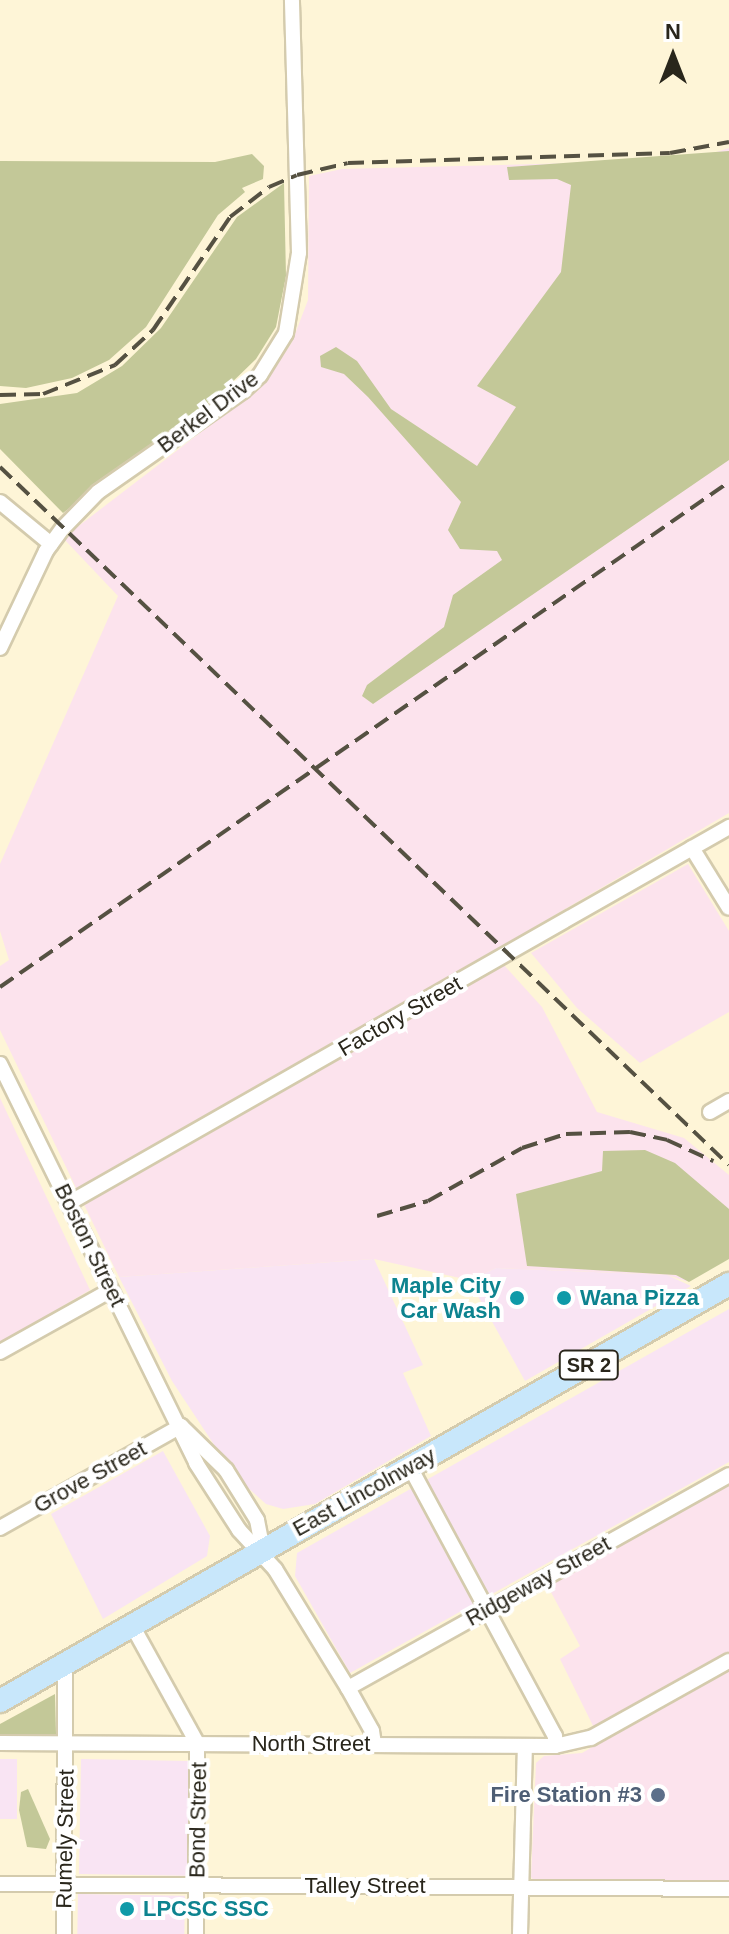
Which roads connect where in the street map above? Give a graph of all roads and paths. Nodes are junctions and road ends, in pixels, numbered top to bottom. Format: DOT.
graph roads {
  1 [pos="292,0"];
  2 [pos="0,502"];
  3 [pos="51,544"];
  4 [pos="0,648"];
  5 [pos="729,827"];
  6 [pos="692,848"];
  7 [pos="729,908"];
  8 [pos="0,1064"];
  9 [pos="729,1101"];
  10 [pos="710,1112"];
  11 [pos="69,1203"];
  12 [pos="729,1284"];
  13 [pos="111,1290"];
  14 [pos="0,1352"];
  15 [pos="181,1426"];
  16 [pos="410,1467"];
  17 [pos="729,1475"];
  18 [pos="0,1528"];
  19 [pos="263,1550"];
  20 [pos="484,1610"];
  21 [pos="133,1627"];
  22 [pos="729,1661"];
  23 [pos="65,1665"];
  24 [pos="348,1688"];
  25 [pos="0,1701"];
  26 [pos="0,1743"];
  27 [pos="197,1743"];
  28 [pos="66,1744"];
  29 [pos="374,1744"];
  30 [pos="525,1746"];
  31 [pos="555,1746"];
  32 [pos="0,1884"];
  33 [pos="64,1884"];
  34 [pos="197,1886"];
  35 [pos="521,1888"];
  36 [pos="729,1889"];
  37 [pos="64,1934"];
  38 [pos="196,1934"];
  39 [pos="520,1934"];
  1 -- 3 [label="street, Berkel Drive"];
  2 -- 3 [label="street"];
  3 -- 4 [label="street, Berkel Drive"];
  5 -- 6 [label="street, Factory Street"];
  6 -- 7 [label="street"];
  6 -- 11 [label="street, Factory Street"];
  8 -- 11 [label="street, Boston Street"];
  9 -- 10 [label="street"];
  11 -- 13 [label="street, Boston Street"];
  12 -- 16 [label="main road, East Lincolnway / SR 2"];
  13 -- 14 [label="street"];
  13 -- 15 [label="street, Boston Street"];
  15 -- 18 [label="street, Grove Street"];
  15 -- 19 [label="street, Boston Street"];
  15 -- 19 [label="street, Boston Street"];
  16 -- 19 [label="main road, East Lincolnway / SR 2"];
  16 -- 20 [label="street"];
  17 -- 20 [label="street, Ridgeway Street"];
  19 -- 21 [label="main road, East Lincolnway / SR 2"];
  19 -- 24 [label="street, Boston Street"];
  20 -- 24 [label="street, Ridgeway Street"];
  20 -- 31 [label="street"];
  21 -- 23 [label="main road, East Lincolnway / SR 2"];
  21 -- 27 [label="street, Bond Street"];
  22 -- 31 [label="street, North Street"];
  23 -- 25 [label="main road, East Lincolnway / SR 2"];
  23 -- 28 [label="street"];
  24 -- 29 [label="street, Boston Street"];
  26 -- 28 [label="street, North Street"];
  27 -- 28 [label="street, North Street"];
  27 -- 29 [label="street, North Street"];
  27 -- 34 [label="street, Bond Street"];
  28 -- 33 [label="street, Rumely Street"];
  29 -- 30 [label="street, North Street"];
  30 -- 31 [label="street, North Street"];
  30 -- 35 [label="street"];
  32 -- 33 [label="street, Talley Street"];
  33 -- 34 [label="street, Talley Street"];
  33 -- 37 [label="street, Rumely Street"];
  34 -- 35 [label="street, Talley Street"];
  34 -- 38 [label="street, Bond Street"];
  35 -- 36 [label="street, Talley Street"];
  35 -- 39 [label="street"];
}
